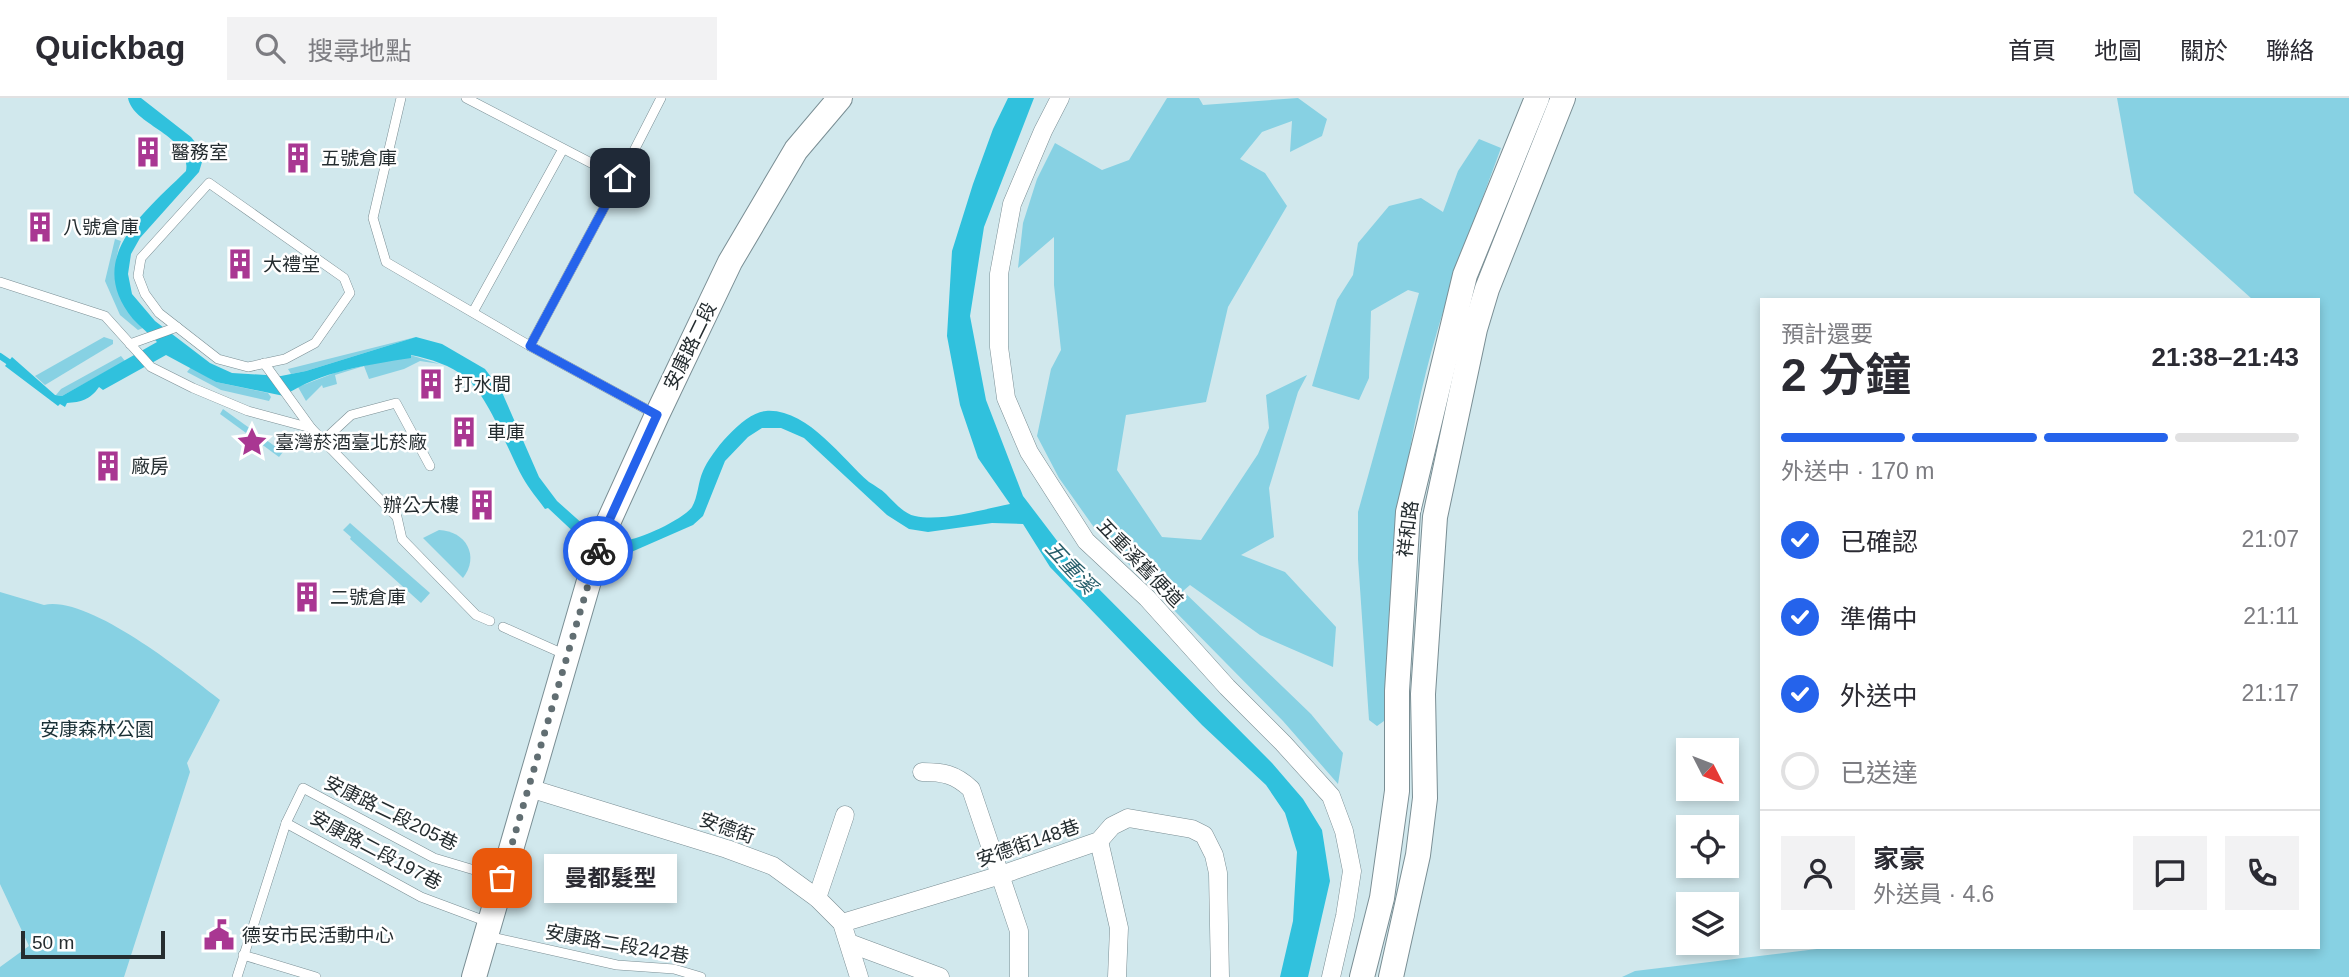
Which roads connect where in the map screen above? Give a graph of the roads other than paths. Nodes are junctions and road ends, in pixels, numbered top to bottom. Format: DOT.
graph roads {
  1 [pos="401,98"];
  2 [pos="466,98"];
  3 [pos="661,98"];
  4 [pos="840,98"];
  5 [pos="1060,98"];
  6 [pos="1537,98"];
  7 [pos="1563,98"];
  8 [pos="563,149"];
  9 [pos="620,178"];
  10 [pos="0,282"];
  11 [pos="473,312"];
  12 [pos="174,328"];
  13 [pos="530,346"];
  14 [pos="133,347"];
  15 [pos="267,368"];
  16 [pos="657,415"];
  17 [pos="311,428"];
  18 [pos="323,441"];
  19 [pos="430,466"];
  20 [pos="490,621"];
  21 [pos="503,627"];
  22 [pos="567,656"];
  23 [pos="922,772"];
  24 [pos="529,788"];
  25 [pos="845,815"];
  26 [pos="286,823"];
  27 [pos="1099,841"];
  28 [pos="1001,875"];
  29 [pos="502,878"];
  30 [pos="817,898"];
  31 [pos="842,923"];
  32 [pos="487,929"];
  33 [pos="849,943"];
  34 [pos="243,955"];
  35 [pos="237,977"];
  36 [pos="316,977"];
  37 [pos="474,977"];
  38 [pos="701,977"];
  39 [pos="859,977"];
  40 [pos="940,977"];
  41 [pos="1019,977"];
  42 [pos="1117,977"];
  43 [pos="1220,977"];
  44 [pos="1331,977"];
  45 [pos="1362,977"];
  46 [pos="1391,977"];
  1 -- 11 [label="lane"];
  2 -- 8 [label="lane"];
  3 -- 9 [label="lane"];
  4 -- 16 [label="main road, 安康路二段"];
  5 -- 44 [label="street, 五重溪舊便道"];
  6 -- 45 [label="main road, 祥和路"];
  7 -- 46 [label="main road, 祥和路"];
  8 -- 9 [label="lane"];
  8 -- 11 [label="lane"];
  9 -- 13 [label="lane"];
  10 -- 14 [label="lane"];
  11 -- 13 [label="lane"];
  12 -- 14 [label="lane"];
  12 -- 15 [label="lane"];
  12 -- 15 [label="lane"];
  13 -- 16 [label="lane"];
  14 -- 17 [label="lane"];
  15 -- 17 [label="lane"];
  16 -- 22 [label="main road, 安康路二段"];
  17 -- 18 [label="lane"];
  18 -- 19 [label="lane"];
  18 -- 20 [label="lane"];
  21 -- 22 [label="lane"];
  22 -- 24 [label="main road, 安康路二段"];
  23 -- 28 [label="street"];
  24 -- 29 [label="main road, 安康路二段"];
  24 -- 30 [label="street, 安德街"];
  25 -- 30 [label="street"];
  26 -- 29 [label="lane, 安康路二段205巷"];
  26 -- 32 [label="lane, 安康路二段197巷"];
  26 -- 34 [label="lane"];
  27 -- 28 [label="street, 安德街148巷"];
  27 -- 42 [label="street"];
  27 -- 43 [label="street, 安德街148巷"];
  28 -- 31 [label="street, 安德街148巷"];
  28 -- 41 [label="street"];
  29 -- 32 [label="main road, 安康路二段"];
  30 -- 31 [label="street, 安德街"];
  31 -- 33 [label="street, 安德街"];
  32 -- 37 [label="main road, 安康路二段"];
  32 -- 38 [label="lane, 安康路二段242巷"];
  33 -- 39 [label="street, 安德街"];
  33 -- 40 [label="street"];
  34 -- 35 [label="lane"];
  34 -- 36 [label="lane"];
}
